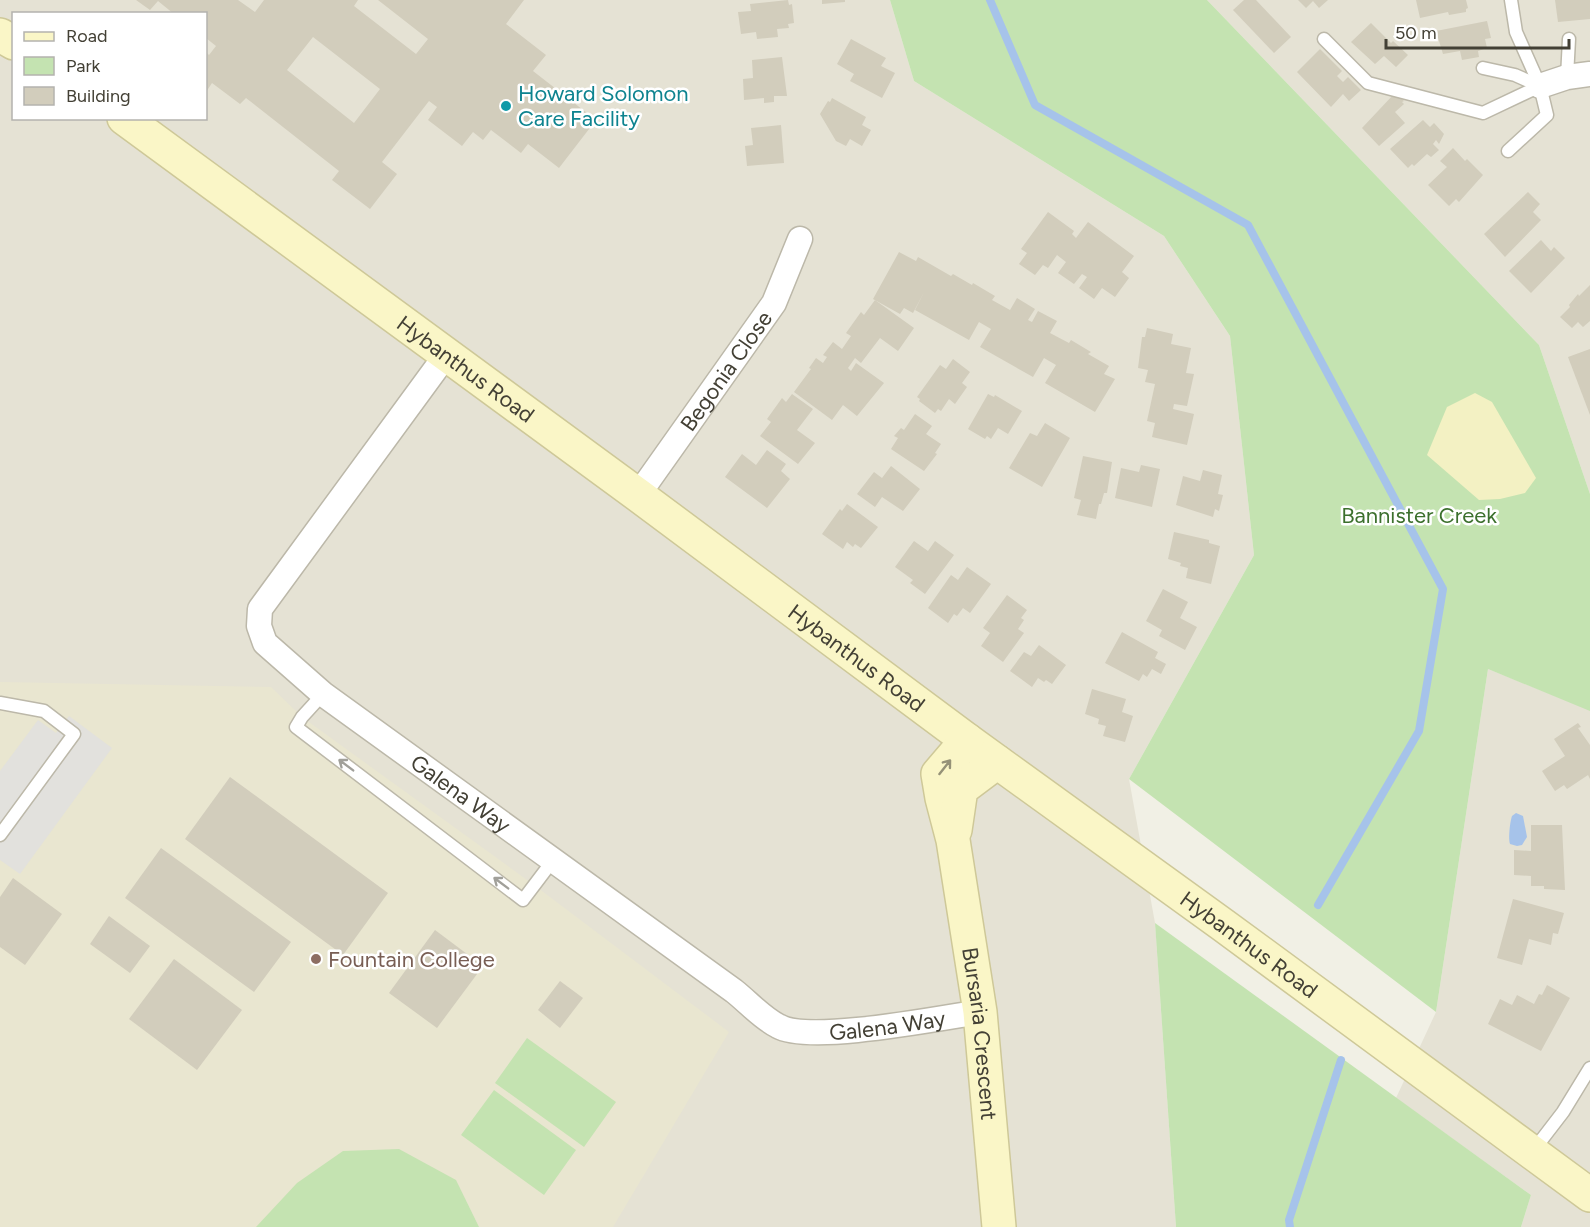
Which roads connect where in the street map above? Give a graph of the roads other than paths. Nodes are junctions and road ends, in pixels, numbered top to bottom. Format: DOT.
graph roads {
  1 [pos="1511,0"];
  2 [pos="1324,39"];
  3 [pos="1569,39"];
  4 [pos="1483,68"];
  5 [pos="1579,75"];
  6 [pos="1540,86"];
  7 [pos="127,120"];
  8 [pos="1508,151"];
  9 [pos="800,239"];
  10 [pos="446,355"];
  11 [pos="638,495"];
  12 [pos="323,694"];
  13 [pos="0,703"];
  14 [pos="967,740"];
  15 [pos="997,762"];
  16 [pos="0,835"];
  17 [pos="953,840"];
  18 [pos="554,859"];
  19 [pos="980,1012"];
  20 [pos="1590,1068"];
  21 [pos="1532,1152"];
  22 [pos="1590,1195"];
  23 [pos="999,1227"];
  1 -- 6 [label="lane"];
  2 -- 6 [label="lane"];
  3 -- 5 [label="lane"];
  4 -- 6 [label="lane"];
  5 -- 6 [label="street"];
  6 -- 8 [label="lane"];
  7 -- 10 [label="street, Hybanthus Road"];
  9 -- 11 [label="street, Begonia Close"];
  10 -- 11 [label="street, Hybanthus Road"];
  10 -- 12 [label="street, Galena Way"];
  11 -- 14 [label="street, Hybanthus Road"];
  12 -- 18 [label="street, Galena Way"];
  18 -- 12 [label="lane, one-way"];
  13 -- 16 [label="lane"];
  14 -- 15 [label="street, Hybanthus Road"];
  17 -- 14 [label="street, Bursaria Crescent, one-way"];
  15 -- 17 [label="street, Bursaria Crescent"];
  15 -- 21 [label="street, Hybanthus Road"];
  17 -- 19 [label="street, Bursaria Crescent"];
  18 -- 19 [label="street, Galena Way"];
  19 -- 23 [label="street, Bursaria Crescent"];
  20 -- 21 [label="lane"];
  21 -- 22 [label="street, Hybanthus Road"];
}
